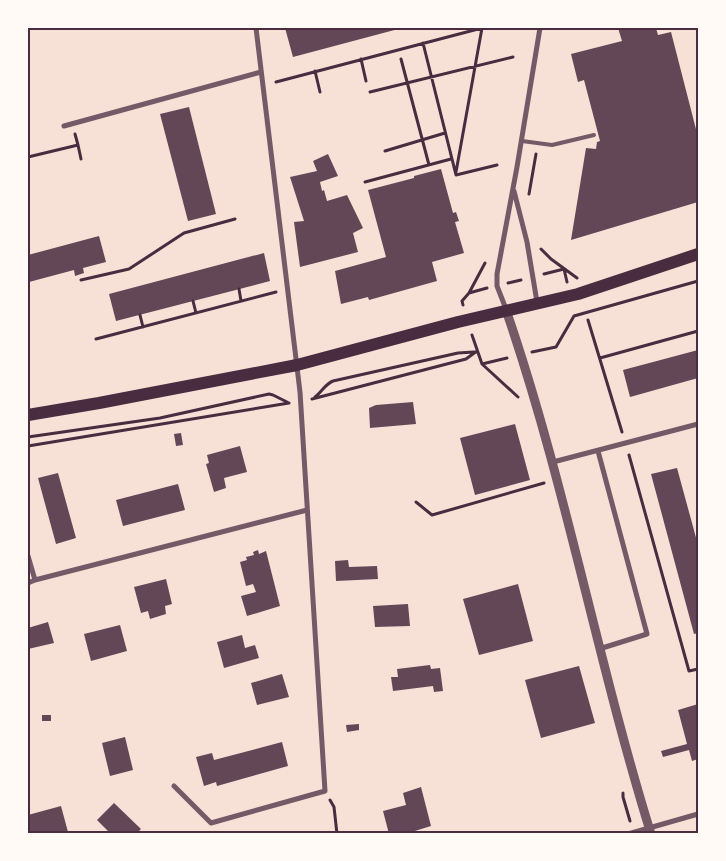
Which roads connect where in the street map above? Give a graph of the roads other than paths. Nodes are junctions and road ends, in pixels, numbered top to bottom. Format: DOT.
graph roads {
  1 [pos="256,28"];
  2 [pos="540,28"];
  3 [pos="261,72"];
  4 [pos="64,126"];
  5 [pos="594,135"];
  6 [pos="522,141"];
  7 [pos="513,188"];
  8 [pos="698,254"];
  9 [pos="538,303"];
  10 [pos="506,310"];
  11 [pos="297,365"];
  12 [pos="28,415"];
  13 [pos="698,424"];
  14 [pos="598,451"];
  15 [pos="553,462"];
  16 [pos="307,510"];
  17 [pos="28,556"];
  18 [pos="36,580"];
  19 [pos="28,582"];
  20 [pos="600,649"];
  21 [pos="174,786"];
  22 [pos="698,814"];
  23 [pos="650,830"];
  24 [pos="628,834"];
  1 -- 3 [label="street"];
  2 -- 6 [label="street"];
  3 -- 4 [label="street"];
  3 -- 11 [label="street"];
  5 -- 6 [label="lane"];
  6 -- 7 [label="street"];
  7 -- 9 [label="street"];
  7 -- 10 [label="street"];
  8 -- 9 [label="main road"];
  9 -- 10 [label="main road"];
  10 -- 11 [label="main road"];
  10 -- 15 [label="street"];
  11 -- 12 [label="main road"];
  11 -- 16 [label="street"];
  13 -- 14 [label="street"];
  14 -- 15 [label="street"];
  14 -- 20 [label="street"];
  15 -- 20 [label="street"];
  16 -- 18 [label="street"];
  16 -- 21 [label="street"];
  17 -- 18 [label="street"];
  18 -- 19 [label="street"];
  20 -- 23 [label="street"];
  22 -- 23 [label="street"];
  23 -- 24 [label="street"];
}
